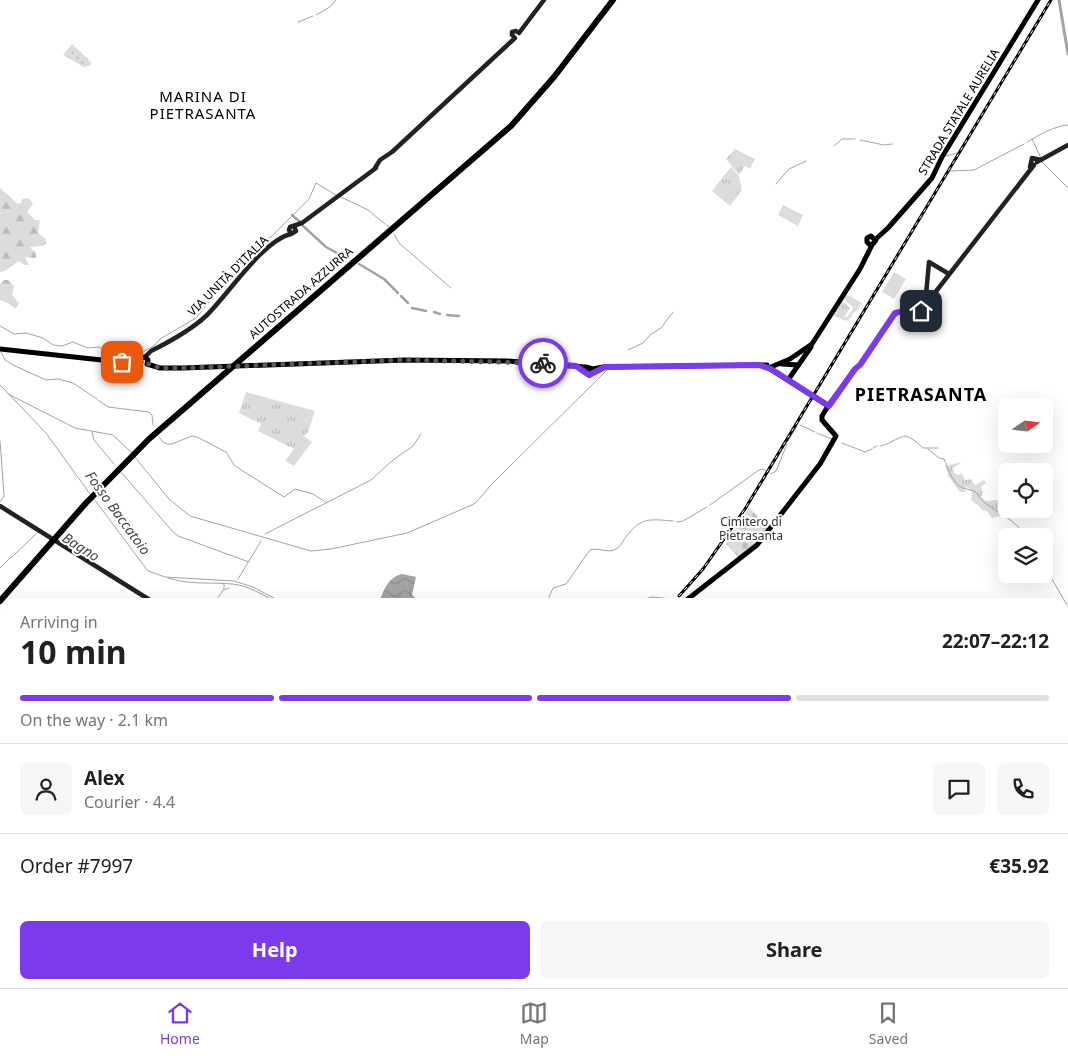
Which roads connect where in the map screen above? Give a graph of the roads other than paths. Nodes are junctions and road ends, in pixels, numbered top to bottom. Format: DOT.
graph roads {
  1 [pos="544,0"];
  2 [pos="609,0"];
  3 [pos="613,0"];
  4 [pos="1038,0"];
  5 [pos="567,58"];
  6 [pos="1068,145"];
  7 [pos="949,274"];
  8 [pos="928,297"];
  9 [pos="812,344"];
  10 [pos="0,349"];
  11 [pos="145,360"];
  12 [pos="782,363"];
  13 [pos="798,365"];
  14 [pos="769,367"];
  15 [pos="790,380"];
  16 [pos="829,405"];
  17 [pos="0,506"];
  18 [pos="1,598"];
  19 [pos="147,598"];
  20 [pos="690,598"];
  1 -- 11 [label="main road, VIA UNITÀ D'ITALIA"];
  2 -- 5 [label="highway, AUTOSTRADA AZZURRA"];
  3 -- 5 [label="highway, AUTOSTRADA AZZURRA"];
  4 -- 9 [label="main road, STRADA STATALE AURELIA"];
  5 -- 18 [label="highway, AUTOSTRADA AZZURRA"];
  6 -- 7 [label="main road"];
  7 -- 8 [label="main road"];
  7 -- 8 [label="main road"];
  8 -- 16 [label="main road"];
  9 -- 12 [label="main road, STRADA STATALE AURELIA"];
  9 -- 13 [label="main road"];
  10 -- 11 [label="main road"];
  11 -- 14 [label="main road, STRADA STATALE AURELIA"];
  12 -- 13 [label="main road"];
  12 -- 14 [label="main road, STRADA STATALE AURELIA"];
  13 -- 15 [label="main road"];
  14 -- 15 [label="main road"];
  15 -- 16 [label="main road"];
  16 -- 20 [label="main road"];
  17 -- 19 [label="main road"];
}
